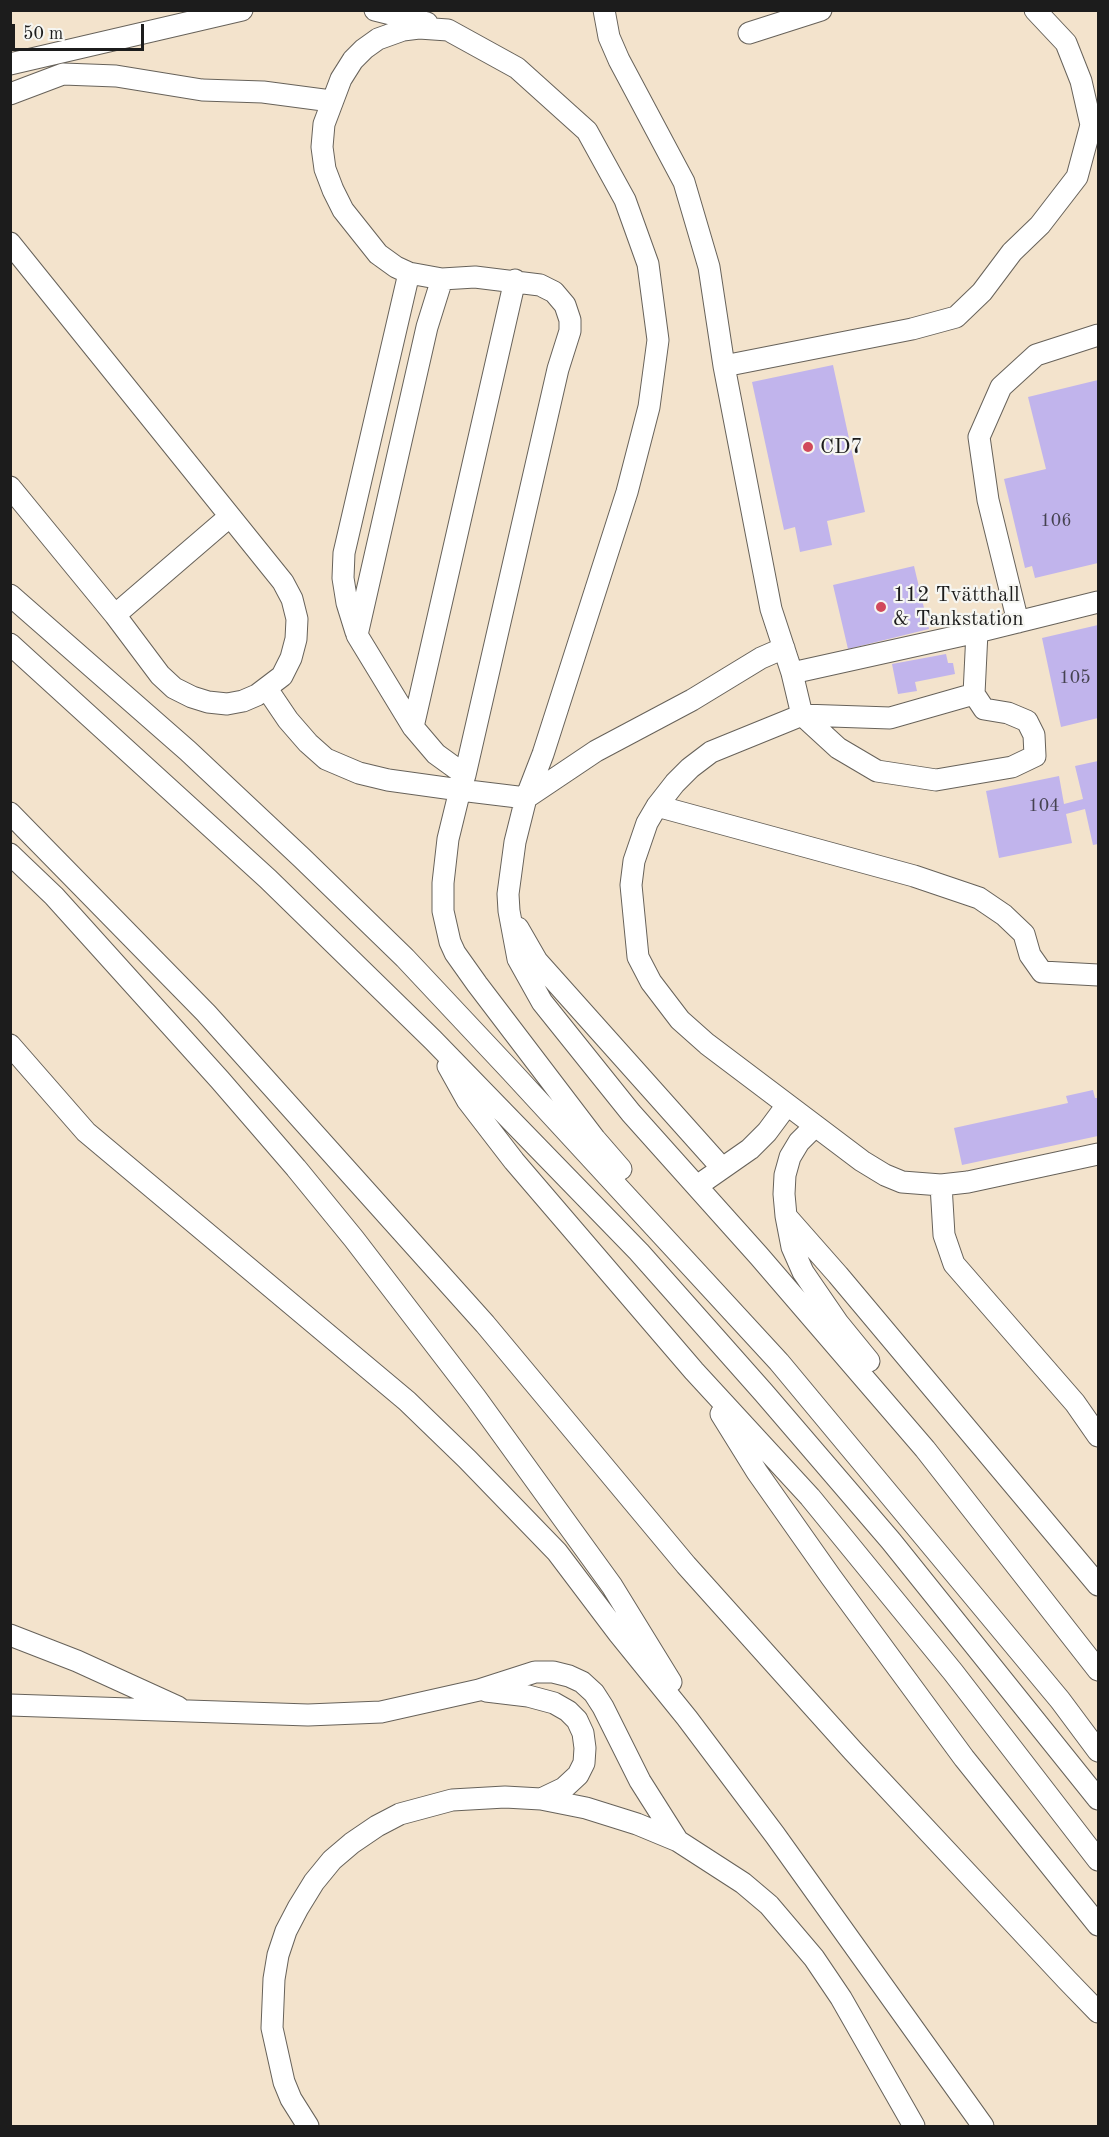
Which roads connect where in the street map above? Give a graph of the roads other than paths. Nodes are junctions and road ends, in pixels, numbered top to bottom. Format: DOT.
graph roads {
  1 [pos="242,10"];
  2 [pos="375,10"];
  3 [pos="604,10"];
  4 [pos="821,10"];
  5 [pos="1035,10"];
  6 [pos="448,30"];
  7 [pos="749,33"];
  8 [pos="10,64"];
  9 [pos="10,94"];
  10 [pos="331,101"];
  11 [pos="10,243"];
  12 [pos="409,273"];
  13 [pos="442,279"];
  14 [pos="515,280"];
  15 [pos="1098,335"];
  16 [pos="724,366"];
  17 [pos="10,487"];
  18 [pos="229,517"];
  19 [pos="10,595"];
  20 [pos="1098,602"];
  21 [pos="115,615"];
  22 [pos="1018,622"];
  23 [pos="977,632"];
  24 [pos="357,635"];
  25 [pos="10,644"];
  26 [pos="784,648"];
  27 [pos="792,673"];
  28 [pos="267,689"];
  29 [pos="975,694"];
  30 [pos="802,715"];
  31 [pos="413,727"];
  32 [pos="463,782"];
  33 [pos="526,798"];
  34 [pos="657,806"];
  35 [pos="10,813"];
  36 [pos="10,854"];
  37 [pos="509,911"];
  38 [pos="1098,975"];
  39 [pos="433,1040"];
  40 [pos="10,1045"];
  41 [pos="787,1105"];
  42 [pos="815,1126"];
  43 [pos="1098,1154"];
  44 [pos="722,1168"];
  45 [pos="941,1185"];
  46 [pos="697,1186"];
  47 [pos="786,1216"];
  48 [pos="779,1362"];
  49 [pos="694,1371"];
  50 [pos="1098,1436"];
  51 [pos="925,1449"];
  52 [pos="1098,1585"];
  53 [pos="10,1635"];
  54 [pos="1098,1670"];
  55 [pos="479,1690"];
  56 [pos="10,1705"];
  57 [pos="183,1710"];
  58 [pos="687,1718"];
  59 [pos="1098,1751"];
  60 [pos="541,1799"];
  61 [pos="1098,1799"];
  62 [pos="678,1841"];
  63 [pos="1098,1860"];
  64 [pos="1098,1925"];
  65 [pos="1098,2012"];
  66 [pos="308,2127"];
  67 [pos="914,2127"];
  68 [pos="983,2127"];
  1 -- 8 [label="street"];
  2 -- 6 [label="street"];
  3 -- 16 [label="street"];
  4 -- 7 [label="street"];
  5 -- 16 [label="street"];
  6 -- 10 [label="street"];
  6 -- 33 [label="street"];
  9 -- 10 [label="street"];
  10 -- 12 [label="street"];
  11 -- 18 [label="street"];
  12 -- 13 [label="street"];
  12 -- 24 [label="street"];
  13 -- 14 [label="street"];
  13 -- 24 [label="street"];
  14 -- 31 [label="street"];
  14 -- 32 [label="street"];
  15 -- 22 [label="street"];
  16 -- 26 [label="street"];
  17 -- 21 [label="street"];
  18 -- 21 [label="street"];
  18 -- 28 [label="street"];
  19 -- 48 [label="street"];
  20 -- 22 [label="street"];
  21 -- 28 [label="street"];
  22 -- 23 [label="street"];
  23 -- 27 [label="street"];
  23 -- 29 [label="street"];
  24 -- 31 [label="street"];
  25 -- 39 [label="street"];
  26 -- 27 [label="street"];
  26 -- 33 [label="street"];
  27 -- 30 [label="street"];
  28 -- 32 [label="street"];
  29 -- 30 [label="street"];
  29 -- 30 [label="street"];
  30 -- 34 [label="street"];
  31 -- 32 [label="street"];
  32 -- 33 [label="street"];
  32 -- 48 [label="street"];
  33 -- 37 [label="street"];
  34 -- 38 [label="street"];
  34 -- 41 [label="street"];
  35 -- 65 [label="street"];
  36 -- 58 [label="street"];
  37 -- 44 [label="street"];
  37 -- 46 [label="street"];
  39 -- 49 [label="street"];
  39 -- 61 [label="street"];
  40 -- 58 [label="street"];
  41 -- 42 [label="street"];
  41 -- 44 [label="street"];
  42 -- 45 [label="street"];
  42 -- 47 [label="street"];
  43 -- 45 [label="street"];
  44 -- 46 [label="street"];
  45 -- 50 [label="street"];
  46 -- 51 [label="street"];
  47 -- 51 [label="street"];
  47 -- 52 [label="street"];
  48 -- 59 [label="street"];
  49 -- 63 [label="street"];
  49 -- 64 [label="street"];
  51 -- 54 [label="street"];
  53 -- 57 [label="street"];
  55 -- 57 [label="street"];
  55 -- 60 [label="street"];
  55 -- 62 [label="street"];
  56 -- 57 [label="street"];
  58 -- 68 [label="street"];
  60 -- 62 [label="street"];
  60 -- 66 [label="street"];
  62 -- 67 [label="street"];
}
